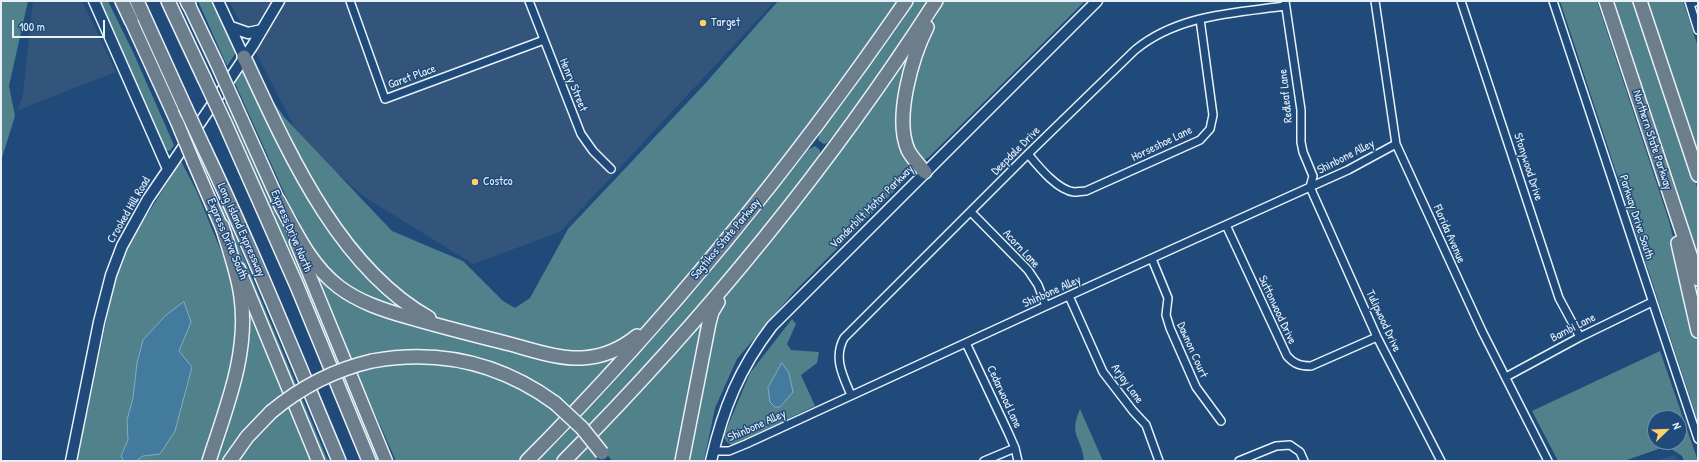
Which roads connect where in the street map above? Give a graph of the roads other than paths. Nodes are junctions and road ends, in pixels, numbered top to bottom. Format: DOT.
graph roads {
  1 [pos="94,1"];
  2 [pos="121,1"];
  3 [pos="137,1"];
  4 [pos="168,1"];
  5 [pos="218,1"];
  6 [pos="279,1"];
  7 [pos="350,1"];
  8 [pos="529,1"];
  9 [pos="906,1"];
  10 [pos="936,1"];
  11 [pos="942,1"];
  12 [pos="1097,1"];
  13 [pos="1375,1"];
  14 [pos="1461,1"];
  15 [pos="1553,1"];
  16 [pos="1606,1"];
  17 [pos="1640,1"];
  18 [pos="1698,1"];
  19 [pos="188,2"];
  20 [pos="1689,2"];
  21 [pos="1285,4"];
  22 [pos="1200,18"];
  23 [pos="131,20"];
  24 [pos="231,27"];
  25 [pos="262,30"];
  26 [pos="1698,30"];
  27 [pos="544,40"];
  28 [pos="244,57"];
  29 [pos="1653,142"];
  30 [pos="1396,144"];
  31 [pos="1028,154"];
  32 [pos="168,169"];
  33 [pos="611,169"];
  34 [pos="925,172"];
  35 [pos="1698,175"];
  36 [pos="1310,187"];
  37 [pos="278,200"];
  38 [pos="971,212"];
  39 [pos="1226,225"];
  40 [pos="222,226"];
  41 [pos="766,236"];
  42 [pos="1152,259"];
  43 [pos="1698,279"];
  44 [pos="1069,296"];
  45 [pos="1652,302"];
  46 [pos="1046,306"];
  47 [pos="663,315"];
  48 [pos="456,331"];
  49 [pos="1698,331"];
  50 [pos="1377,337"];
  51 [pos="1580,337"];
  52 [pos="966,343"];
  53 [pos="1506,377"];
  54 [pos="233,383"];
  55 [pos="851,395"];
  56 [pos="1220,421"];
  57 [pos="1698,439"];
  58 [pos="1015,448"];
  59 [pos="712,456"];
  60 [pos="604,457"];
  61 [pos="71,461"];
  62 [pos="200,461"];
  63 [pos="209,461"];
  64 [pos="230,461"];
  65 [pos="318,461"];
  66 [pos="339,461"];
  67 [pos="369,461"];
  68 [pos="386,461"];
  69 [pos="527,461"];
  70 [pos="564,461"];
  71 [pos="682,461"];
  72 [pos="984,461"];
  73 [pos="1018,461"];
  74 [pos="1159,461"];
  75 [pos="1239,461"];
  76 [pos="1304,461"];
  77 [pos="1441,461"];
  78 [pos="1548,461"];
  1 -- 32 [label="main road"];
  2 -- 23 [label="highway"];
  3 -- 66 [label="highway, Long Island Expressway, bridge"];
  4 -- 67 [label="highway, bridge"];
  5 -- 24 [label="main road"];
  6 -- 25 [label="main road, Crooked Hill Road"];
  7 -- 27 [label="street, Garet Place"];
  8 -- 27 [label="street, Henry Street"];
  9 -- 47 [label="highway, Sagtikos State Parkway"];
  10 -- 41 [label="highway"];
  11 -- 34 [label="highway"];
  12 -- 34 [label="main road, Vanderbilt Motor Parkway"];
  13 -- 30 [label="street, Florida Avenue"];
  14 -- 51 [label="street, Stonywood Drive"];
  15 -- 45 [label="street, Parkway Drive South"];
  16 -- 29 [label="highway, Northern State Parkway"];
  17 -- 35 [label="highway"];
  18 -- 20 [label="street"];
  19 -- 37 [label="highway, Express Drive North, bridge"];
  20 -- 26 [label="street"];
  21 -- 22 [label="street, Deepdale Drive"];
  21 -- 36 [label="street, Redleaf Lane"];
  22 -- 31 [label="street, Deepdale Drive"];
  22 -- 31 [label="street, Horseshoe Lane"];
  23 -- 40 [label="highway, Express Drive South, bridge"];
  24 -- 25 [label="main road"];
  24 -- 28 [label="main road"];
  25 -- 28 [label="main road, Crooked Hill Road"];
  27 -- 33 [label="street, Henry Street"];
  28 -- 32 [label="main road, Crooked Hill Road"];
  28 -- 48 [label="highway"];
  29 -- 43 [label="highway, Northern State Parkway"];
  29 -- 49 [label="highway"];
  30 -- 36 [label="street, Shinbone Alley"];
  30 -- 53 [label="street, Florida Avenue"];
  31 -- 38 [label="street, Deepdale Drive"];
  32 -- 61 [label="main road, Crooked Hill Road"];
  34 -- 59 [label="main road, Vanderbilt Motor Parkway"];
  36 -- 39 [label="street, Shinbone Alley"];
  36 -- 50 [label="street, Tulipwood Drive"];
  37 -- 48 [label="highway"];
  37 -- 68 [label="highway, Express Drive North"];
  38 -- 46 [label="street, Acorn Lane"];
  38 -- 55 [label="street, Deepdale Drive"];
  39 -- 42 [label="street, Shinbone Alley"];
  39 -- 50 [label="street, Suttonwood Drive"];
  40 -- 54 [label="highway"];
  40 -- 65 [label="highway, Express Drive South"];
  41 -- 70 [label="highway"];
  41 -- 71 [label="highway"];
  42 -- 44 [label="street, Shinbone Alley"];
  42 -- 56 [label="street, Dawnon Court"];
  44 -- 46 [label="street, Shinbone Alley"];
  44 -- 74 [label="street, Arjay Lane"];
  45 -- 51 [label="street, Bambi Lane"];
  45 -- 57 [label="street, Parkway Drive South"];
  46 -- 52 [label="street, Shinbone Alley"];
  47 -- 48 [label="highway"];
  47 -- 69 [label="highway, Sagtikos State Parkway"];
  50 -- 77 [label="street, Tulipwood Drive"];
  51 -- 53 [label="street, Bambi Lane"];
  52 -- 55 [label="street, Shinbone Alley"];
  52 -- 58 [label="street, Cedarwood Lane"];
  53 -- 78 [label="street, Florida Avenue"];
  54 -- 62 [label="highway"];
  54 -- 63 [label="highway"];
  55 -- 59 [label="street, Shinbone Alley"];
  58 -- 72 [label="street"];
  58 -- 73 [label="street, Cedarwood Lane"];
  60 -- 64 [label="highway, bridge"];
  75 -- 76 [label="street"];
}
